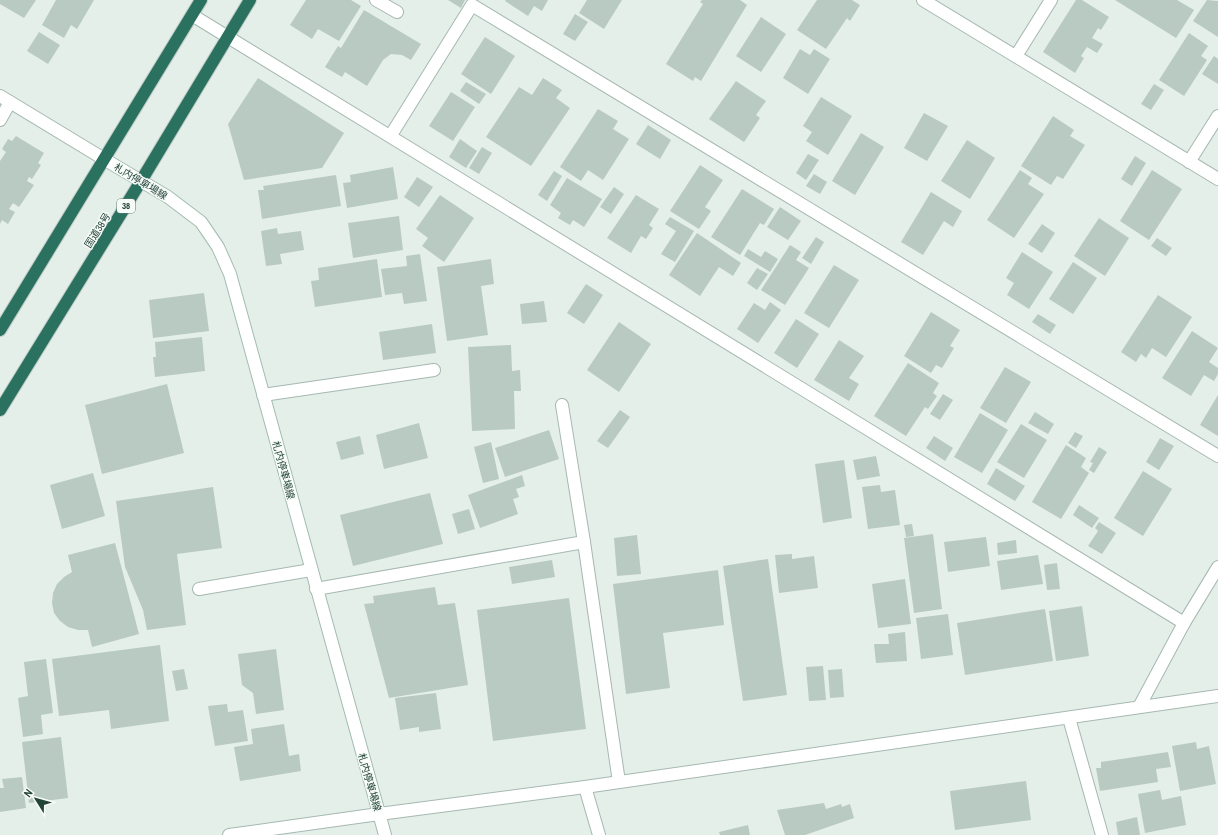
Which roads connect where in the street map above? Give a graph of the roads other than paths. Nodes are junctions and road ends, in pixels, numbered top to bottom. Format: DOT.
graph roads {
  1 [pos="201,0"];
  2 [pos="250,0"];
  3 [pos="376,0"];
  4 [pos="923,0"];
  5 [pos="1051,0"];
  6 [pos="397,12"];
  7 [pos="192,15"];
  8 [pos="228,36"];
  9 [pos="1016,56"];
  10 [pos="5,99"];
  11 [pos="1218,116"];
  12 [pos="0,120"];
  13 [pos="391,136"];
  14 [pos="104,158"];
  15 [pos="1190,162"];
  16 [pos="1218,179"];
  17 [pos="141,181"];
  18 [pos="0,330"];
  19 [pos="434,370"];
  20 [pos="263,395"];
  21 [pos="562,405"];
  22 [pos="0,410"];
  23 [pos="1218,456"];
  24 [pos="584,542"];
  25 [pos="1218,567"];
  26 [pos="311,570"];
  27 [pos="199,589"];
  28 [pos="316,589"];
  29 [pos="1184,623"];
  30 [pos="1218,696"];
  31 [pos="1139,707"];
  32 [pos="1069,718"];
  33 [pos="619,782"];
  34 [pos="585,787"];
  35 [pos="379,814"];
  36 [pos="229,835"];
  37 [pos="385,835"];
  38 [pos="599,835"];
  39 [pos="1102,835"];
  1 -- 7 [label="highway"];
  2 -- 8 [label="highway, 国道38号 / 38"];
  3 -- 6 [label="street"];
  4 -- 9 [label="street"];
  5 -- 9 [label="street"];
  7 -- 8 [label="street"];
  7 -- 14 [label="highway"];
  8 -- 13 [label="street"];
  8 -- 17 [label="highway, 国道38号 / 38"];
  9 -- 15 [label="street"];
  10 -- 12 [label="street"];
  10 -- 14 [label="street, 札内停車場線"];
  11 -- 15 [label="street"];
  13 -- 23 [label="street"];
  13 -- 29 [label="street"];
  14 -- 17 [label="street, 札内停車場線"];
  14 -- 18 [label="highway"];
  15 -- 16 [label="street"];
  17 -- 20 [label="street, 札内停車場線"];
  17 -- 22 [label="highway, 国道38号 / 38"];
  19 -- 20 [label="street"];
  20 -- 26 [label="street, 札内停車場線"];
  21 -- 24 [label="street"];
  24 -- 28 [label="street"];
  24 -- 33 [label="street"];
  25 -- 29 [label="street"];
  26 -- 27 [label="street"];
  26 -- 28 [label="street, 札内停車場線"];
  28 -- 35 [label="street, 札内停車場線"];
  29 -- 31 [label="street"];
  30 -- 31 [label="street"];
  31 -- 32 [label="street"];
  32 -- 33 [label="street"];
  32 -- 39 [label="street"];
  33 -- 34 [label="street"];
  34 -- 35 [label="street"];
  34 -- 38 [label="street"];
  35 -- 36 [label="street"];
  35 -- 37 [label="street, 札内停車場線"];
}
